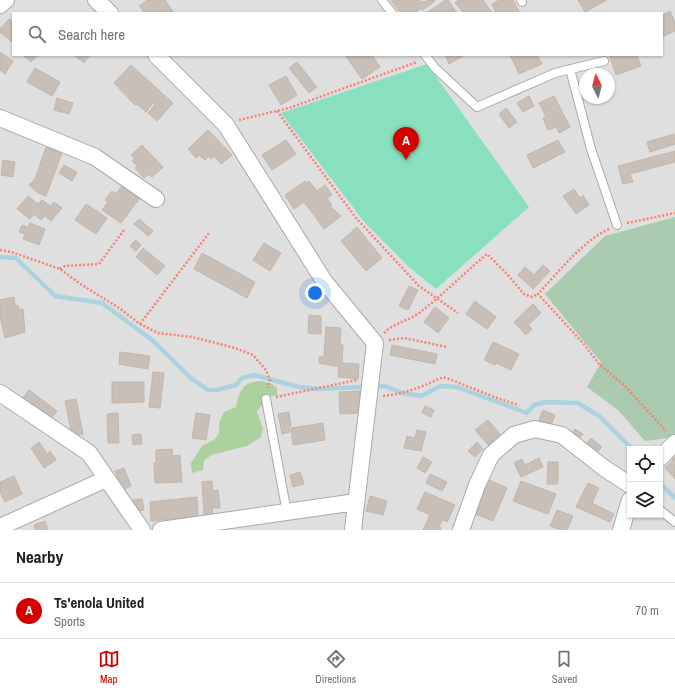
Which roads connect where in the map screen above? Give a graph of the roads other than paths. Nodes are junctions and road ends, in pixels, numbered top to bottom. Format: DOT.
graph roads {
  1 [pos="6,0"];
  2 [pos="96,0"];
  3 [pos="382,0"];
  4 [pos="0,4"];
  5 [pos="109,12"];
  6 [pos="391,12"];
  7 [pos="157,56"];
  8 [pos="426,57"];
  9 [pos="604,61"];
  10 [pos="570,70"];
  11 [pos="0,118"];
  12 [pos="156,199"];
  13 [pos="617,225"];
  14 [pos="0,393"];
  15 [pos="266,399"];
  16 [pos="672,439"];
  17 [pos="663,453"];
  18 [pos="106,479"];
  19 [pos="627,483"];
  20 [pos="356,502"];
  21 [pos="627,510"];
  22 [pos="663,512"];
  23 [pos="287,513"];
  24 [pos="675,522"];
  25 [pos="0,527"];
  26 [pos="142,530"];
  27 [pos="161,530"];
  28 [pos="353,530"];
  29 [pos="461,530"];
  30 [pos="621,530"];
  1 -- 4 [label="street"];
  2 -- 5 [label="street"];
  3 -- 6 [label="lane"];
  7 -- 20 [label="street"];
  8 -- 10 [label="lane"];
  9 -- 10 [label="lane"];
  10 -- 13 [label="lane"];
  11 -- 12 [label="street"];
  14 -- 18 [label="street"];
  15 -- 23 [label="lane"];
  16 -- 17 [label="street"];
  18 -- 25 [label="street"];
  18 -- 26 [label="street"];
  19 -- 29 [label="street"];
  20 -- 23 [label="street"];
  20 -- 28 [label="street"];
  21 -- 30 [label="street"];
  22 -- 24 [label="lane"];
  23 -- 27 [label="street"];
}
